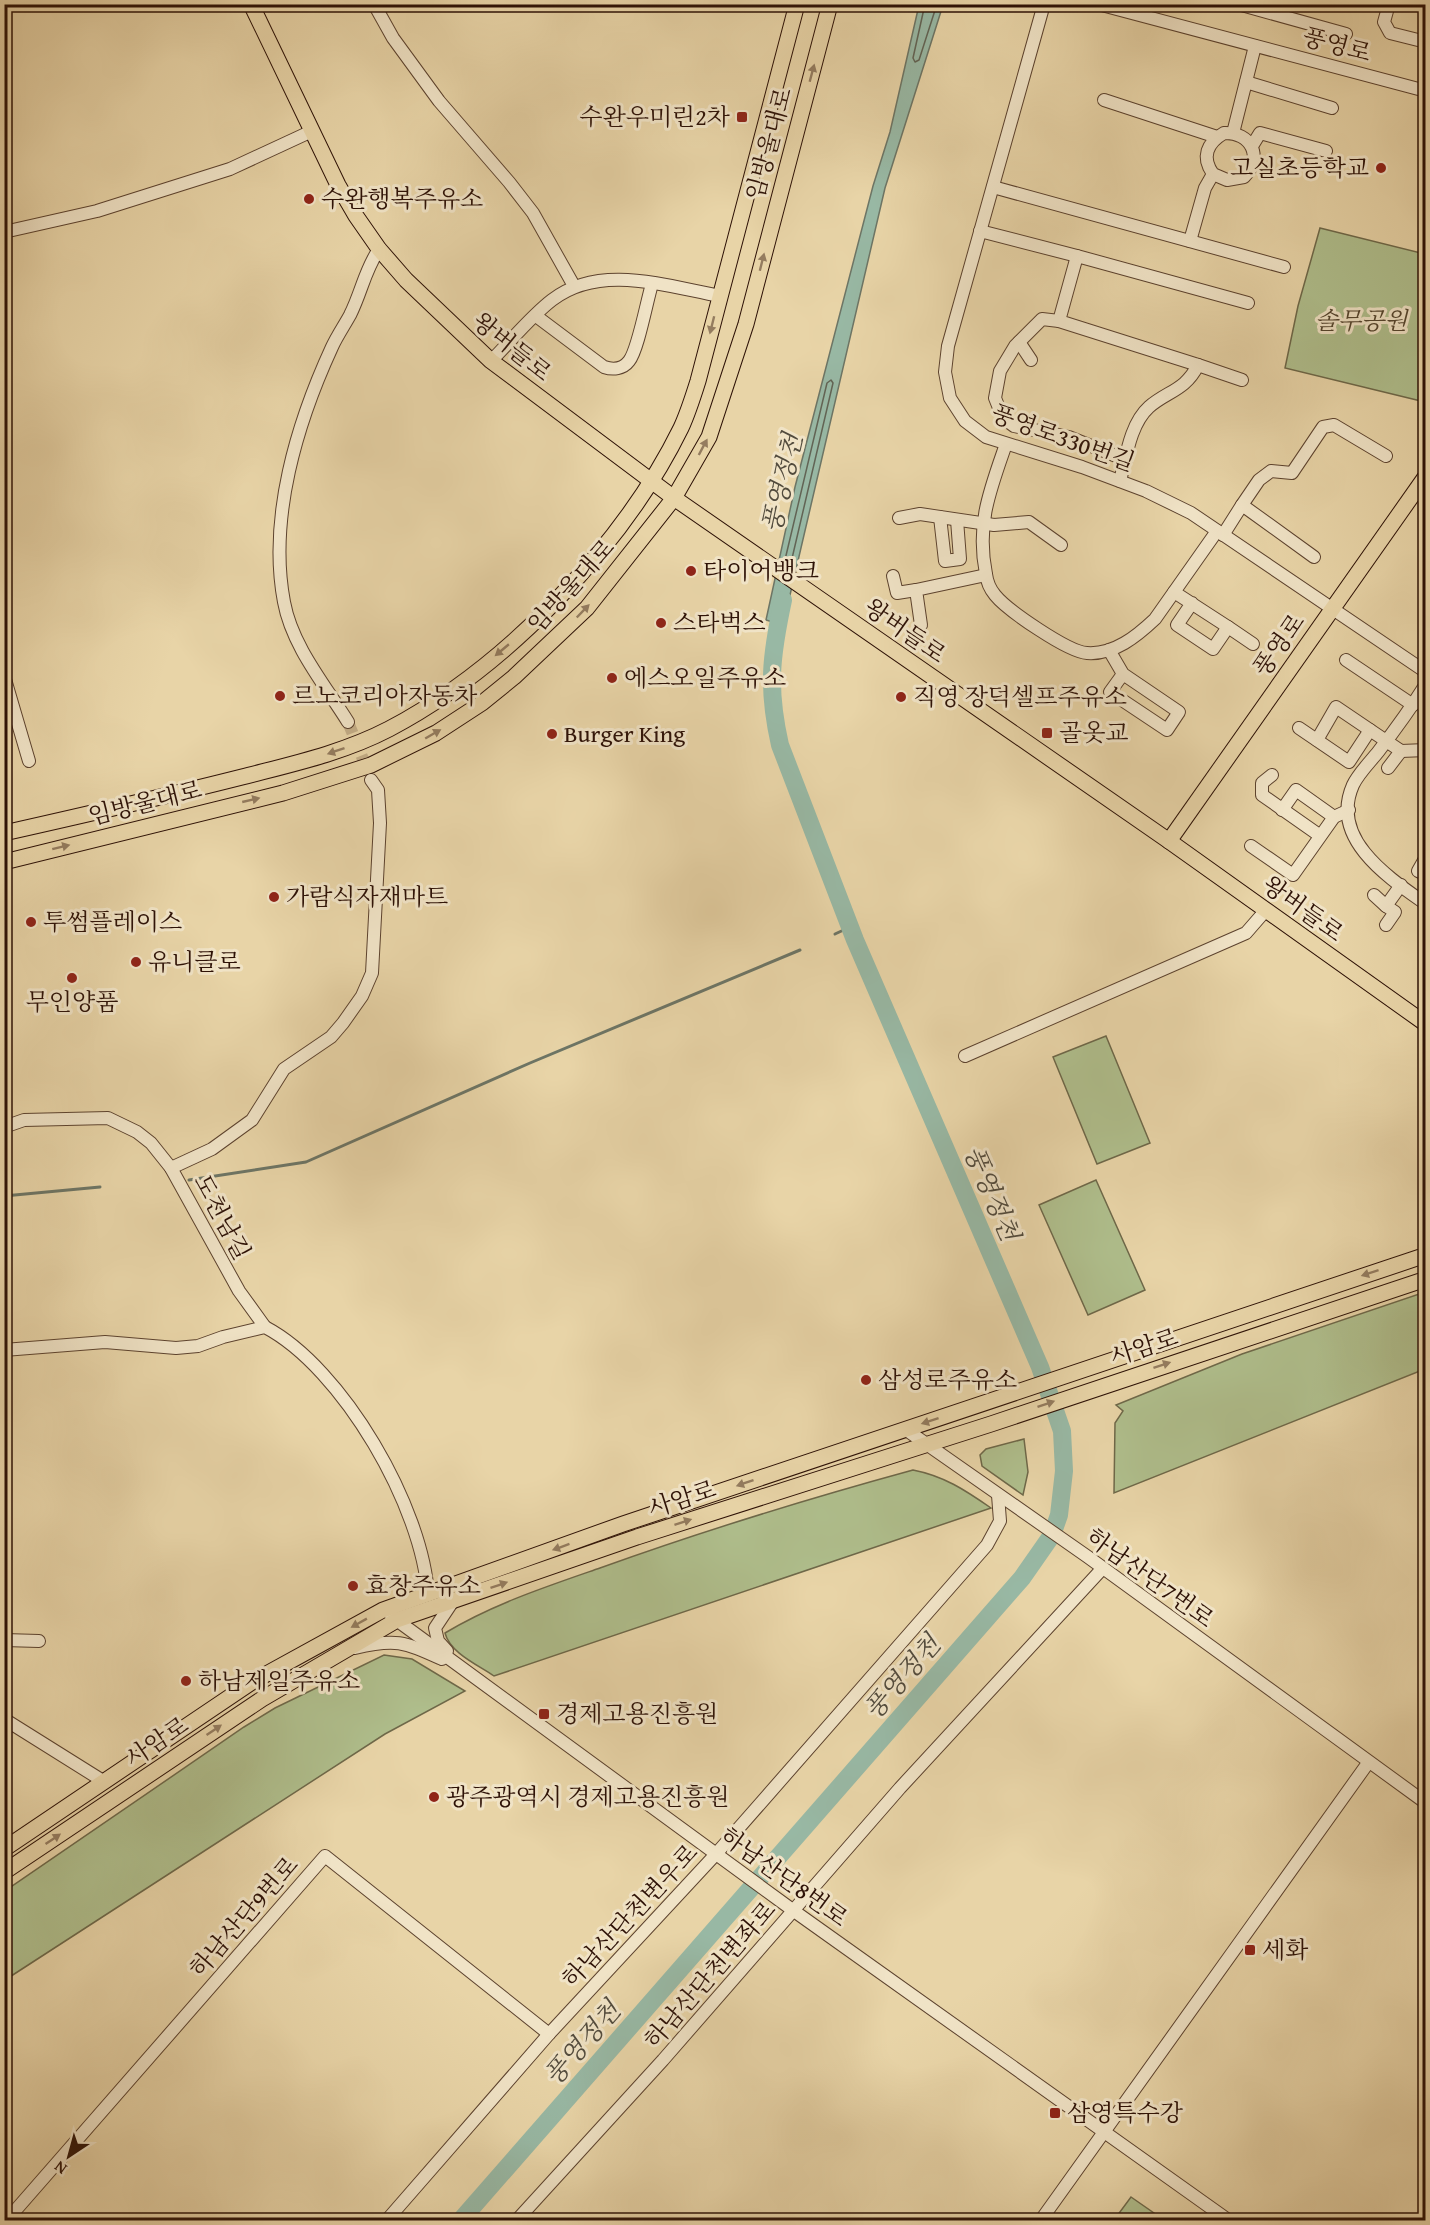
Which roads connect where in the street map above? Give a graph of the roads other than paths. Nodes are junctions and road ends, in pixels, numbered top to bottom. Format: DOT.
graph roads {
  1 [pos="251,4"];
  2 [pos="374,4"];
  3 [pos="797,4"];
  4 [pos="830,4"];
  5 [pos="1044,4"];
  6 [pos="1098,4"];
  7 [pos="1238,4"];
  8 [pos="1389,4"];
  9 [pos="1346,34"];
  10 [pos="1425,42"];
  11 [pos="1256,46"];
  12 [pos="1246,82"];
  13 [pos="1425,91"];
  14 [pos="1104,100"];
  15 [pos="1332,108"];
  16 [pos="312,131"];
  17 [pos="1233,133"];
  18 [pos="1217,137"];
  19 [pos="1252,146"];
  20 [pos="1326,151"];
  21 [pos="1213,174"];
  22 [pos="993,187"];
  23 [pos="981,231"];
  24 [pos="4,232"];
  25 [pos="1190,241"];
  26 [pos="379,249"];
  27 [pos="1077,256"];
  28 [pos="1284,267"];
  29 [pos="652,284"];
  30 [pos="574,286"];
  31 [pos="720,296"];
  32 [pos="1248,303"];
  33 [pos="536,316"];
  34 [pos="1059,321"];
  35 [pos="1019,342"];
  36 [pos="1031,360"];
  37 [pos="490,361"];
  38 [pos="1198,365"];
  39 [pos="1242,380"];
  40 [pos="1006,444"];
  41 [pos="1386,456"];
  42 [pos="1126,460"];
  43 [pos="1425,476"];
  44 [pos="651,481"];
  45 [pos="1120,481"];
  46 [pos="674,498"];
  47 [pos="1242,505"];
  48 [pos="940,517"];
  49 [pos="899,518"];
  50 [pos="957,520"];
  51 [pos="983,524"];
  52 [pos="1220,533"];
  53 [pos="1061,545"];
  54 [pos="1314,557"];
  55 [pos="986,575"];
  56 [pos="893,576"];
  57 [pos="916,590"];
  58 [pos="1174,592"];
  59 [pos="1192,603"];
  60 [pos="1332,610"];
  61 [pos="921,625"];
  62 [pos="1228,627"];
  63 [pos="1253,644"];
  64 [pos="1109,650"];
  65 [pos="1346,660"];
  66 [pos="1425,672"];
  67 [pos="1123,674"];
  68 [pos="4,676"];
  69 [pos="1425,684"];
  70 [pos="1413,705"];
  71 [pos="348,722"];
  72 [pos="1299,728"];
  73 [pos="1370,730"];
  74 [pos="1317,740"];
  75 [pos="1387,741"];
  76 [pos="1425,750"];
  77 [pos="1401,751"];
  78 [pos="29,761"];
  79 [pos="1388,768"];
  80 [pos="1272,775"];
  81 [pos="371,780"];
  82 [pos="1282,810"];
  83 [pos="1349,810"];
  84 [pos="1334,817"];
  85 [pos="4,833"];
  86 [pos="1319,834"];
  87 [pos="1169,841"];
  88 [pos="1251,846"];
  89 [pos="1425,857"];
  90 [pos="4,862"];
  91 [pos="1425,875"];
  92 [pos="1401,885"];
  93 [pos="1374,895"];
  94 [pos="1425,904"];
  95 [pos="1386,906"];
  96 [pos="1266,910"];
  97 [pos="1386,925"];
  98 [pos="1425,1024"];
  99 [pos="965,1056"];
  100 [pos="4,1127"];
  101 [pos="171,1168"];
  102 [pos="1425,1255"];
  103 [pos="1425,1279"];
  104 [pos="265,1327"];
  105 [pos="4,1350"];
  106 [pos="905,1428"];
  107 [pos="927,1444"];
  108 [pos="998,1495"];
  109 [pos="1102,1569"];
  110 [pos="428,1595"];
  111 [pos="453,1600"];
  112 [pos="383,1610"];
  113 [pos="397,1620"];
  114 [pos="4,1641"];
  115 [pos="39,1641"];
  116 [pos="344,1650"];
  117 [pos="464,1669"];
  118 [pos="4,1719"];
  119 [pos="1368,1763"];
  120 [pos="103,1781"];
  121 [pos="1425,1803"];
  122 [pos="4,1849"];
  123 [pos="719,1856"];
  124 [pos="4,1872"];
  125 [pos="791,1909"];
  126 [pos="549,2034"];
  127 [pos="1105,2132"];
  128 [pos="7,2220"];
  129 [pos="387,2220"];
  130 [pos="517,2220"];
  131 [pos="1041,2220"];
  132 [pos="1228,2220"];
  1 -- 16 [label="main road, 왕버들로"];
  2 -- 30 [label="street"];
  3 -- 31 [label="main road, 임방울대로"];
  46 -- 4 [label="main road, 임방울대로, one-way"];
  5 -- 22 [label="street, 풍영로330번길"];
  6 -- 11 [label="street, 풍영로"];
  7 -- 9 [label="street"];
  8 -- 10 [label="street"];
  11 -- 12 [label="street"];
  11 -- 13 [label="street, 풍영로"];
  12 -- 15 [label="street"];
  12 -- 17 [label="street"];
  14 -- 18 [label="street"];
  16 -- 24 [label="street"];
  16 -- 26 [label="main road, 왕버들로"];
  17 -- 18 [label="street"];
  17 -- 19 [label="street"];
  18 -- 21 [label="street"];
  19 -- 20 [label="street"];
  19 -- 21 [label="street"];
  21 -- 25 [label="street"];
  22 -- 23 [label="street, 풍영로330번길"];
  22 -- 25 [label="street"];
  23 -- 27 [label="street"];
  23 -- 40 [label="street, 풍영로330번길"];
  25 -- 28 [label="street"];
  26 -- 37 [label="main road, 왕버들로"];
  26 -- 71 [label="street"];
  27 -- 32 [label="street"];
  27 -- 34 [label="street"];
  29 -- 30 [label="street"];
  29 -- 31 [label="street"];
  29 -- 33 [label="street"];
  30 -- 33 [label="street"];
  31 -- 44 [label="main road, 임방울대로, one-way"];
  33 -- 37 [label="street"];
  34 -- 35 [label="street"];
  34 -- 38 [label="street"];
  35 -- 36 [label="street"];
  35 -- 42 [label="street"];
  37 -- 44 [label="main road, 왕버들로"];
  38 -- 39 [label="street"];
  38 -- 42 [label="street"];
  40 -- 45 [label="street, 풍영로330번길"];
  40 -- 51 [label="street"];
  41 -- 47 [label="street"];
  42 -- 45 [label="street"];
  43 -- 60 [label="main road, 풍영로"];
  44 -- 46 [label="main road, 왕버들로"];
  44 -- 85 [label="main road, 임방울대로, one-way"];
  45 -- 52 [label="street, 풍영로330번길"];
  46 -- 87 [label="main road, 왕버들로"];
  90 -- 46 [label="main road, 임방울대로, one-way"];
  47 -- 52 [label="street"];
  47 -- 54 [label="street"];
  48 -- 49 [label="street"];
  48 -- 50 [label="street"];
  48 -- 50 [label="street"];
  50 -- 51 [label="street"];
  51 -- 53 [label="street"];
  51 -- 55 [label="street"];
  52 -- 58 [label="street"];
  52 -- 60 [label="street, 풍영로330번길"];
  55 -- 57 [label="street"];
  55 -- 64 [label="street"];
  56 -- 57 [label="street"];
  57 -- 61 [label="street"];
  58 -- 59 [label="street"];
  58 -- 64 [label="street"];
  59 -- 62 [label="street"];
  59 -- 62 [label="street"];
  60 -- 66 [label="street, 풍영로330번길"];
  60 -- 87 [label="main road, 풍영로"];
  62 -- 63 [label="street"];
  64 -- 67 [label="street"];
  65 -- 70 [label="street"];
  67 -- 67 [label="street"];
  68 -- 78 [label="street"];
  69 -- 70 [label="street"];
  70 -- 75 [label="street"];
  72 -- 74 [label="street"];
  73 -- 74 [label="street"];
  73 -- 74 [label="street"];
  73 -- 75 [label="street"];
  75 -- 77 [label="street"];
  75 -- 83 [label="street"];
  76 -- 77 [label="street"];
  77 -- 79 [label="street"];
  80 -- 82 [label="street"];
  81 -- 101 [label="street, 도천남길"];
  82 -- 84 [label="street"];
  82 -- 86 [label="street"];
  83 -- 84 [label="street"];
  83 -- 92 [label="street"];
  84 -- 86 [label="street"];
  86 -- 88 [label="street"];
  87 -- 96 [label="main road, 왕버들로"];
  89 -- 91 [label="street"];
  92 -- 94 [label="street"];
  92 -- 95 [label="street"];
  93 -- 95 [label="street"];
  95 -- 97 [label="street"];
  96 -- 98 [label="main road, 왕버들로"];
  96 -- 99 [label="street"];
  100 -- 101 [label="street"];
  101 -- 104 [label="street, 도천남길"];
  102 -- 106 [label="main road, 사암로, one-way"];
  107 -- 103 [label="main road, 사암로, one-way"];
  104 -- 105 [label="street"];
  104 -- 110 [label="street, 도천남길"];
  106 -- 107 [label="street, 하남산단7번로"];
  106 -- 110 [label="main road, 사암로, one-way"];
  107 -- 108 [label="street, 하남산단7번로"];
  111 -- 107 [label="main road, 사암로, one-way"];
  108 -- 109 [label="street, 하남산단7번로"];
  108 -- 123 [label="street, 하남산단천변우로"];
  109 -- 119 [label="street, 하남산단7번로"];
  109 -- 125 [label="street, 하남산단천변좌로"];
  110 -- 112 [label="main road, 사암로"];
  111 -- 113 [label="main road, 사암로"];
  111 -- 117 [label="street"];
  112 -- 113 [label="street, 하남산단8번로"];
  112 -- 120 [label="main road, 사암로, one-way"];
  113 -- 116 [label="main road, 사암로"];
  113 -- 117 [label="street, 하남산단8번로"];
  114 -- 115 [label="street"];
  116 -- 117 [label="street"];
  124 -- 116 [label="main road, 사암로, one-way"];
  117 -- 123 [label="street, 하남산단8번로"];
  118 -- 120 [label="street"];
  119 -- 121 [label="street, 하남산단7번로"];
  119 -- 127 [label="street"];
  120 -- 122 [label="main road, 사암로"];
  123 -- 125 [label="street, 하남산단8번로"];
  123 -- 126 [label="street, 하남산단천변우로"];
  125 -- 127 [label="street, 하남산단8번로"];
  125 -- 130 [label="street, 하남산단천변좌로"];
  126 -- 128 [label="street, 하남산단9번로"];
  126 -- 129 [label="street, 하남산단천변우로"];
  127 -- 131 [label="street"];
  127 -- 132 [label="street, 하남산단8번로"];
}
